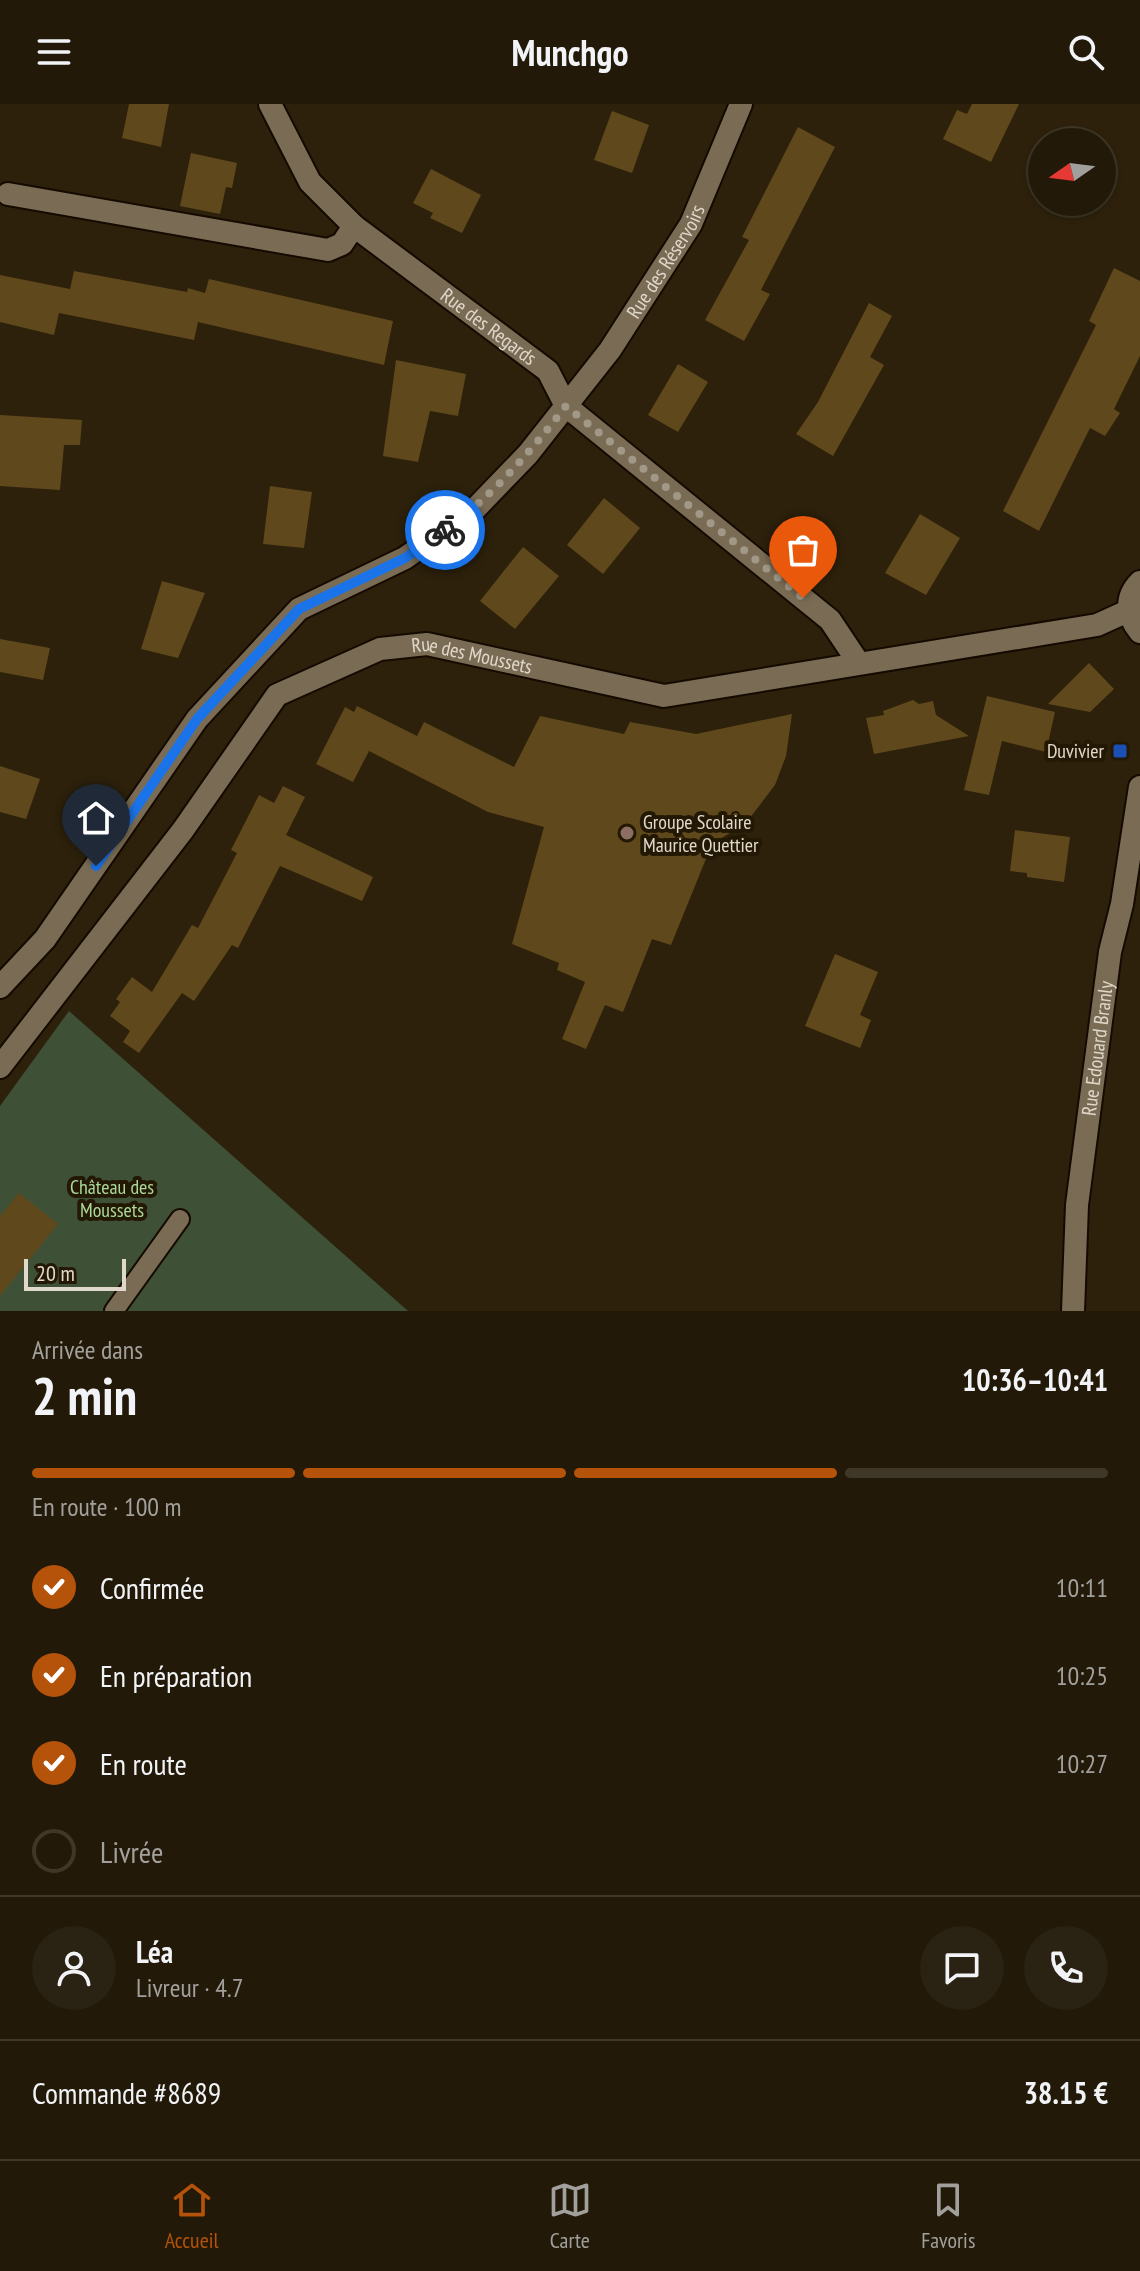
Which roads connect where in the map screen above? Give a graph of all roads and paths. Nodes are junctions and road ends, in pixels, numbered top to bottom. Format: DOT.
graph roads {
  1 [pos="270,104"];
  2 [pos="741,104"];
  3 [pos="8,194"];
  4 [pos="354,226"];
  5 [pos="566,406"];
  6 [pos="1140,582"];
  7 [pos="1128,611"];
  8 [pos="1140,632"];
  9 [pos="858,662"];
  10 [pos="1140,787"];
  11 [pos="1122,904"];
  12 [pos="1140,917"];
  13 [pos="0,987"];
  14 [pos="0,1067"];
  15 [pos="180,1219"];
  16 [pos="114,1311"];
  17 [pos="1073,1311"];
  1 -- 4 [label="street, Rue des Regards"];
  2 -- 5 [label="street, Rue des Réservoirs"];
  3 -- 4 [label="street"];
  4 -- 5 [label="street, Rue des Regards"];
  5 -- 9 [label="street, Rue des Regards"];
  5 -- 13 [label="street, Rue des Réservoirs"];
  6 -- 7 [label="street"];
  7 -- 8 [label="street"];
  7 -- 9 [label="street, Rue des Moussets"];
  9 -- 14 [label="street, Rue des Moussets"];
  10 -- 11 [label="street, Rue Edouard Branly"];
  11 -- 12 [label="street"];
  11 -- 17 [label="street, Rue Edouard Branly"];
  15 -- 16 [label="lane"];
}
